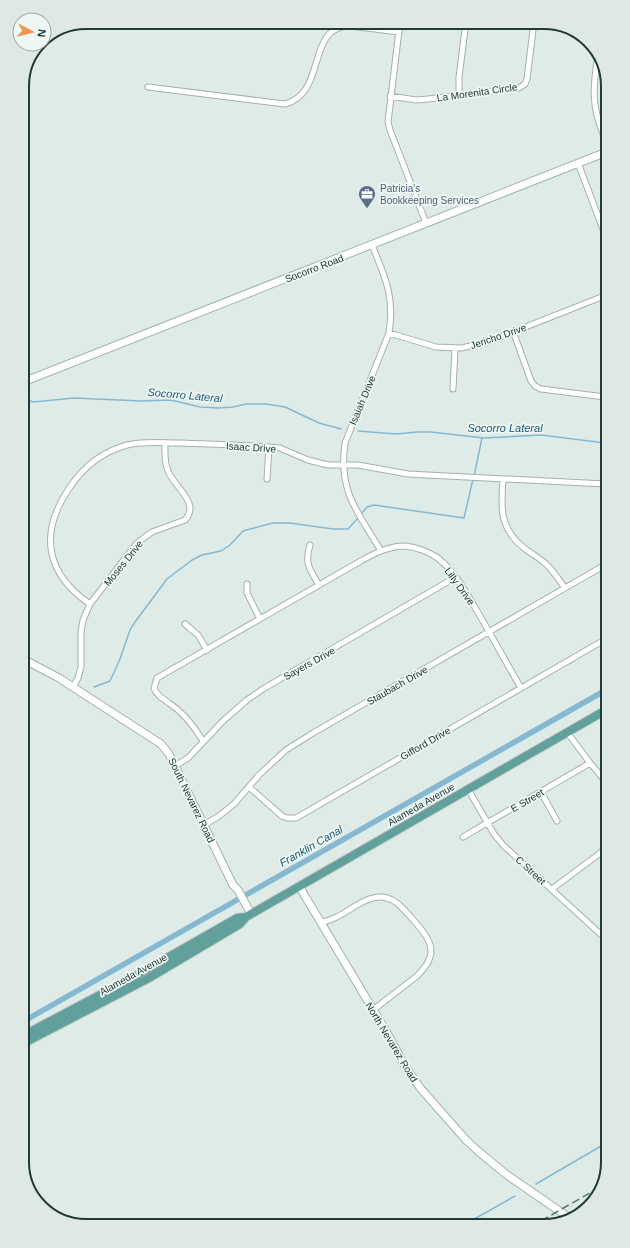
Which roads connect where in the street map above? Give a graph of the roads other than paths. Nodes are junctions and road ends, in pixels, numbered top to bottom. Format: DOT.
graph roads {
  1 [pos="336,29"];
  2 [pos="376,29"];
  3 [pos="399,29"];
  4 [pos="465,29"];
  5 [pos="533,29"];
  6 [pos="399,32"];
  7 [pos="597,64"];
  8 [pos="148,87"];
  9 [pos="459,95"];
  10 [pos="390,96"];
  11 [pos="601,129"];
  12 [pos="601,154"];
  13 [pos="578,164"];
  14 [pos="426,223"];
  15 [pos="601,224"];
  16 [pos="372,245"];
  17 [pos="601,297"];
  18 [pos="513,331"];
  19 [pos="389,333"];
  20 [pos="455,348"];
  21 [pos="29,380"];
  22 [pos="453,389"];
  23 [pos="601,397"];
  24 [pos="165,443"];
  25 [pos="269,447"];
  26 [pos="343,465"];
  27 [pos="267,479"];
  28 [pos="503,479"];
  29 [pos="601,484"];
  30 [pos="310,545"];
  31 [pos="381,551"];
  32 [pos="601,567"];
  33 [pos="456,577"];
  34 [pos="246,584"];
  35 [pos="319,585"];
  36 [pos="565,588"];
  37 [pos="90,604"];
  38 [pos="260,619"];
  39 [pos="185,624"];
  40 [pos="489,632"];
  41 [pos="601,642"];
  42 [pos="207,650"];
  43 [pos="29,662"];
  44 [pos="73,687"];
  45 [pos="521,688"];
  46 [pos="601,713"];
  47 [pos="567,732"];
  48 [pos="204,741"];
  49 [pos="590,763"];
  50 [pos="175,766"];
  51 [pos="601,776"];
  52 [pos="249,787"];
  53 [pos="468,789"];
  54 [pos="542,792"];
  55 [pos="557,821"];
  56 [pos="488,822"];
  57 [pos="204,825"];
  58 [pos="463,837"];
  59 [pos="601,852"];
  60 [pos="299,886"];
  61 [pos="552,890"];
  62 [pos="248,913"];
  63 [pos="321,922"];
  64 [pos="601,935"];
  65 [pos="373,1010"];
  66 [pos="29,1032"];
  67 [pos="29,1040"];
  68 [pos="565,1215"];
  1 -- 8 [label="street"];
  2 -- 6 [label="street"];
  3 -- 6 [label="street"];
  4 -- 9 [label="street"];
  5 -- 9 [label="street, La Morenita Circle"];
  6 -- 10 [label="street"];
  7 -- 11 [label="street"];
  9 -- 10 [label="street, La Morenita Circle"];
  10 -- 14 [label="street"];
  12 -- 13 [label="street, Socorro Road"];
  13 -- 14 [label="street, Socorro Road"];
  13 -- 15 [label="street"];
  14 -- 16 [label="street, Socorro Road"];
  16 -- 19 [label="street, Isaiah Drive"];
  16 -- 21 [label="street, Socorro Road"];
  17 -- 18 [label="street, Jericho Drive"];
  18 -- 20 [label="street, Jericho Drive"];
  18 -- 23 [label="street"];
  19 -- 20 [label="street, Jericho Drive"];
  19 -- 26 [label="street, Isaiah Drive"];
  20 -- 22 [label="street"];
  24 -- 25 [label="street, Isaac Drive"];
  24 -- 37 [label="street, Moses Drive"];
  24 -- 37 [label="street, Isaac Drive"];
  25 -- 26 [label="street, Isaac Drive"];
  25 -- 27 [label="street"];
  26 -- 28 [label="street, Isaac Drive"];
  26 -- 31 [label="street, Isaiah Drive"];
  28 -- 29 [label="street, Isaac Drive"];
  28 -- 36 [label="street"];
  30 -- 35 [label="street"];
  31 -- 33 [label="street, Lilly Drive"];
  31 -- 35 [label="street, Lilly Drive"];
  32 -- 36 [label="street, Staubach Drive"];
  33 -- 40 [label="street, Lilly Drive"];
  33 -- 48 [label="street, Sayers Drive"];
  34 -- 38 [label="street"];
  35 -- 38 [label="street, Lilly Drive"];
  36 -- 40 [label="street, Staubach Drive"];
  37 -- 44 [label="street, Moses Drive"];
  38 -- 42 [label="street, Lilly Drive"];
  39 -- 42 [label="street"];
  40 -- 45 [label="street, Lilly Drive"];
  40 -- 52 [label="street, Staubach Drive"];
  41 -- 45 [label="street, Gifford Drive"];
  42 -- 48 [label="street, Lilly Drive"];
  43 -- 44 [label="street, South Nevarez Road"];
  44 -- 50 [label="street, South Nevarez Road"];
  45 -- 52 [label="street, Gifford Drive"];
  46 -- 47 [label="main road, Alameda Avenue"];
  47 -- 49 [label="street"];
  47 -- 53 [label="main road, Alameda Avenue"];
  48 -- 50 [label="street, Sayers Drive"];
  49 -- 51 [label="street"];
  49 -- 54 [label="street, E Street"];
  50 -- 57 [label="street, South Nevarez Road"];
  52 -- 57 [label="street, Staubach Drive"];
  53 -- 56 [label="street, C Street"];
  53 -- 60 [label="main road, Alameda Avenue"];
  54 -- 55 [label="street"];
  54 -- 56 [label="street, E Street"];
  56 -- 58 [label="street, E Street"];
  56 -- 61 [label="street, C Street"];
  57 -- 62 [label="street, South Nevarez Road"];
  59 -- 61 [label="street"];
  60 -- 62 [label="main road, Alameda Avenue"];
  60 -- 63 [label="street, North Nevarez Road"];
  61 -- 64 [label="street, C Street"];
  62 -- 66 [label="main road, Alameda Avenue"];
  62 -- 67 [label="main road, Alameda Avenue"];
  63 -- 65 [label="street, North Nevarez Road"];
  63 -- 65 [label="street"];
  65 -- 68 [label="street, North Nevarez Road"];
}
